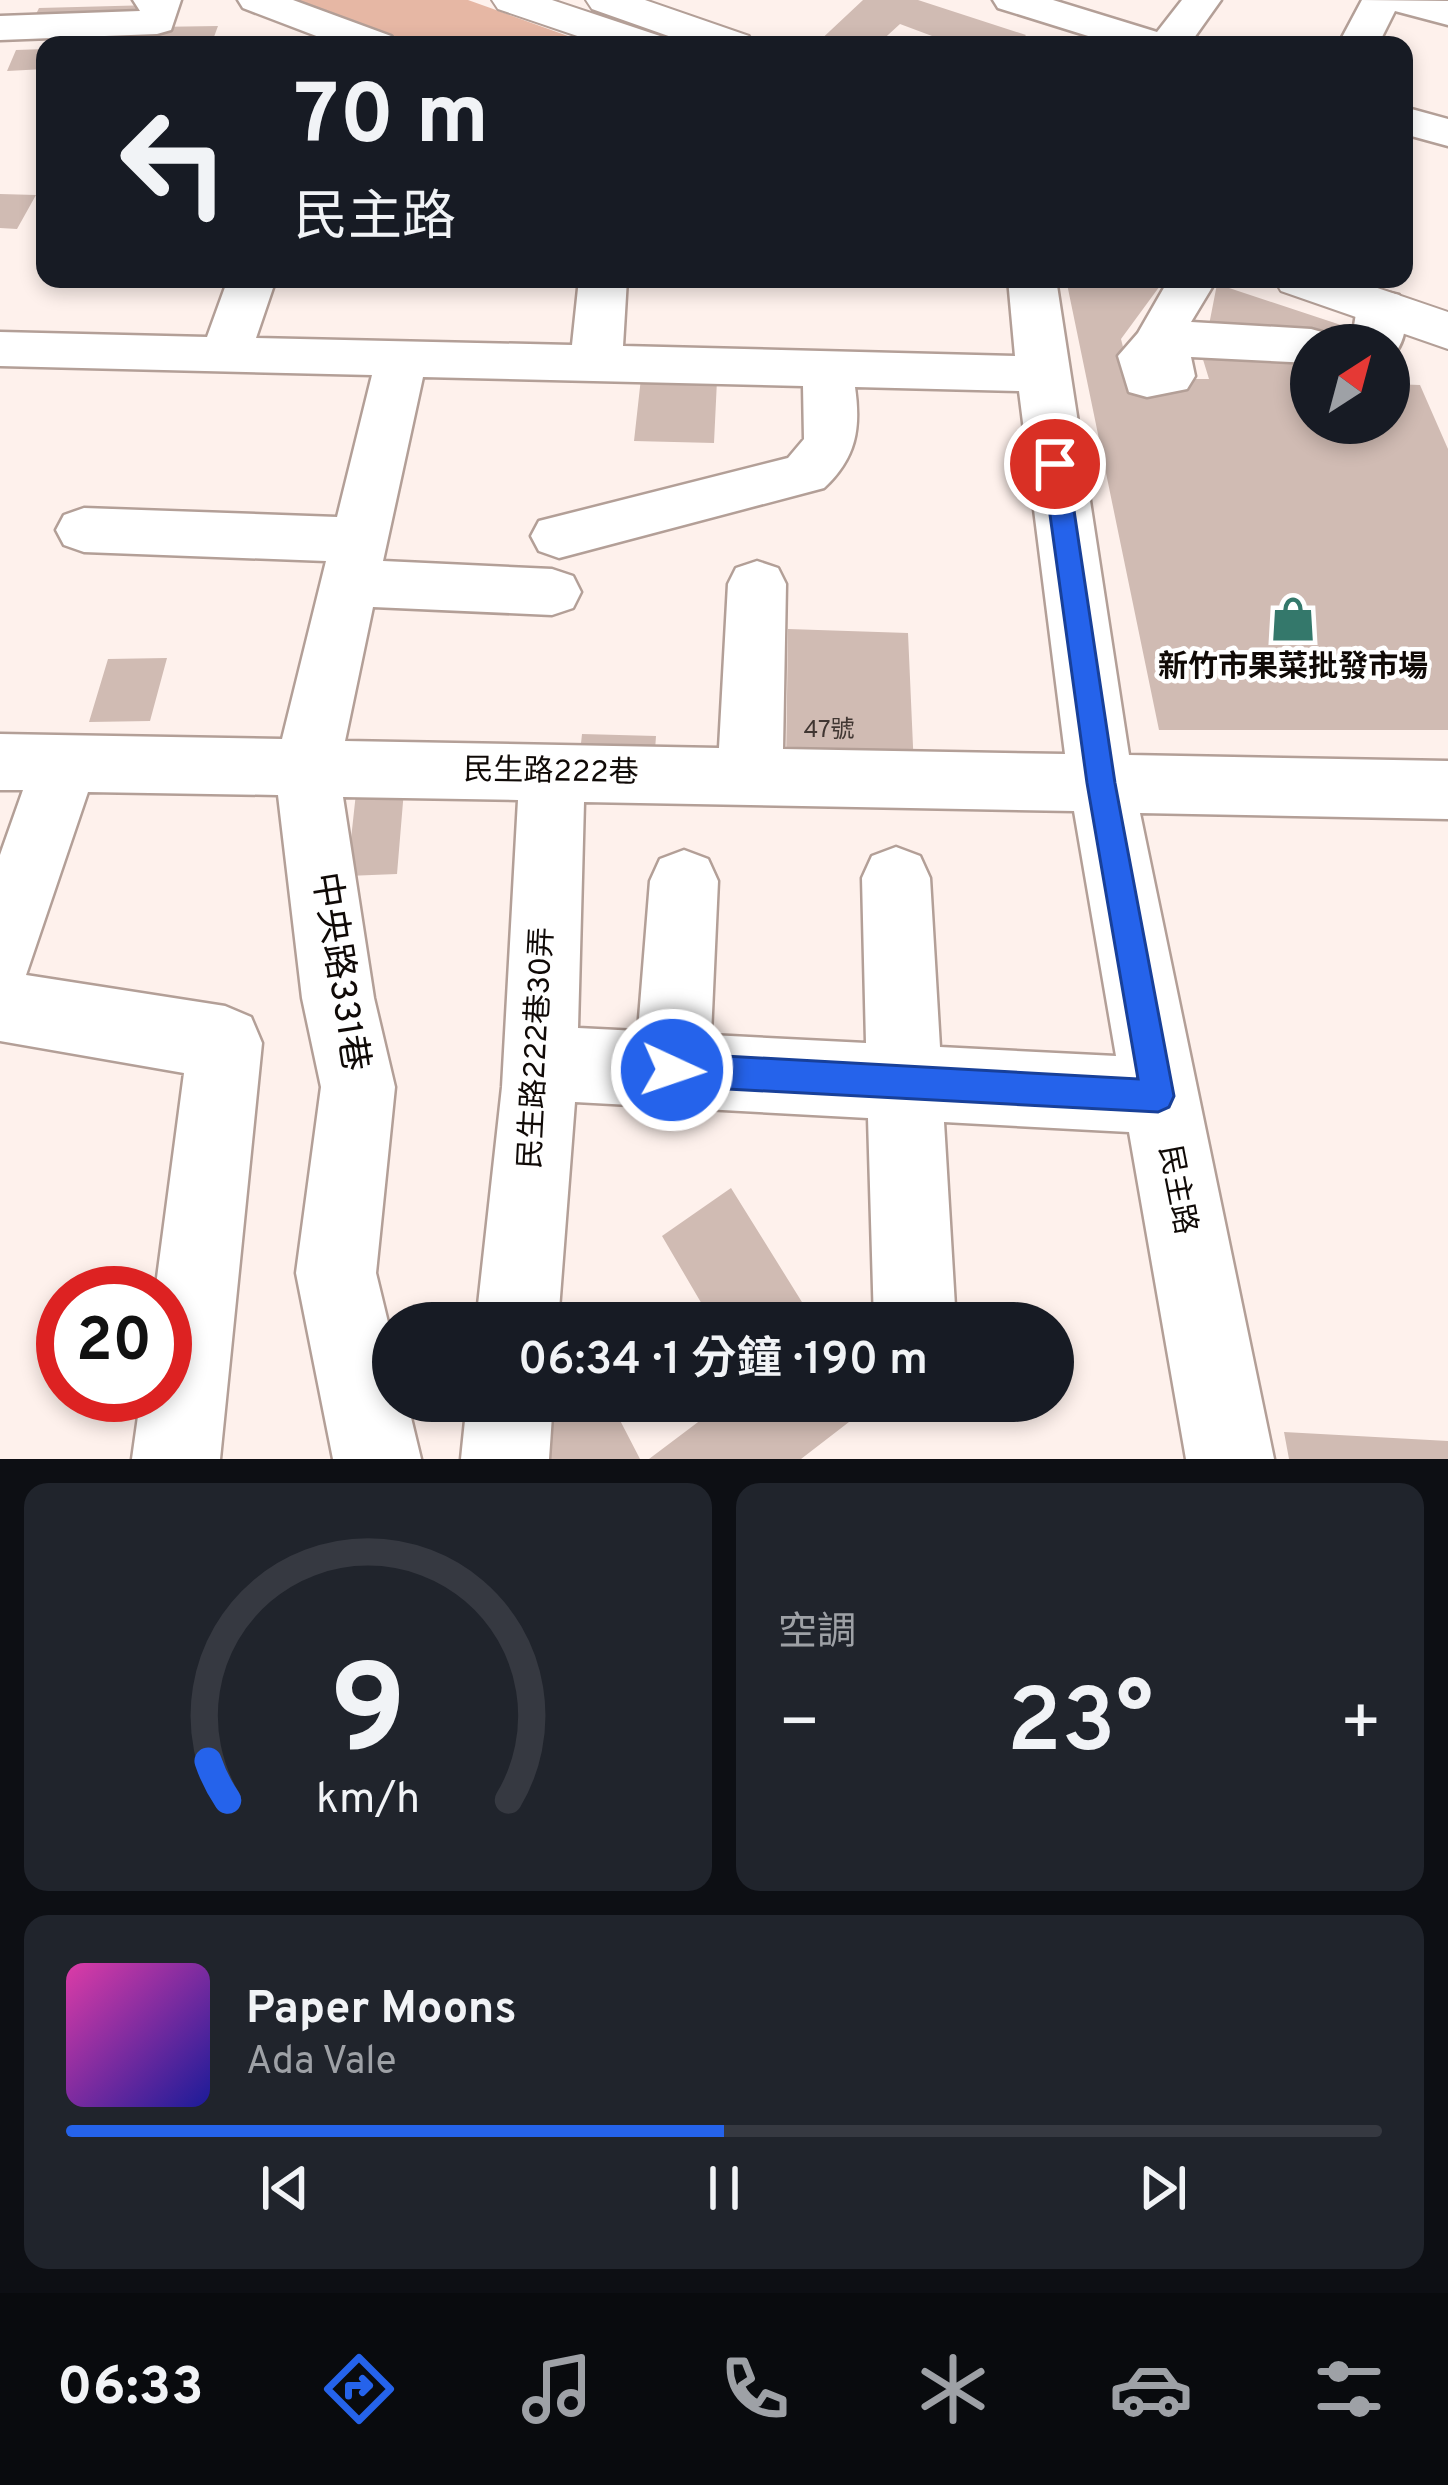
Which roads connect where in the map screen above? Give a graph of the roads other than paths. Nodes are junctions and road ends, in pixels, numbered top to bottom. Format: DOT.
graph roads {
  1 [pos="152,0"];
  2 [pos="257,0"];
  3 [pos="512,0"];
  4 [pos="606,0"];
  5 [pos="1012,0"];
  6 [pos="1202,0"];
  7 [pos="1382,0"];
  8 [pos="1399,0"];
  9 [pos="1448,14"];
  10 [pos="0,28"];
  11 [pos="341,36"];
  12 [pos="614,36"];
  13 [pos="708,36"];
  14 [pos="1134,36"];
  15 [pos="1172,36"];
  16 [pos="1363,36"];
  17 [pos="1413,123"];
  18 [pos="1448,133"];
  19 [pos="249,288"];
  20 [pos="602,288"];
  21 [pos="1021,288"];
  22 [pos="1188,288"];
  23 [pos="1311,288"];
  24 [pos="1448,288"];
  25 [pos="1361,324"];
  26 [pos="1410,328"];
  27 [pos="1448,332"];
  28 [pos="1410,342"];
  29 [pos="0,349"];
  30 [pos="1290,349"];
  31 [pos="225,355"];
  32 [pos="400,359"];
  33 [pos="596,364"];
  34 [pos="827,369"];
  35 [pos="1042,374"];
  36 [pos="84,530"];
  37 [pos="355,561"];
  38 [pos="757,584"];
  39 [pos="0,762"];
  40 [pos="65,763"];
  41 [pos="307,768"];
  42 [pos="552,773"];
  43 [pos="750,777"];
  44 [pos="1101,783"];
  45 [pos="1448,790"];
  46 [pos="896,878"];
  47 [pos="684,881"];
  48 [pos="0,953"];
  49 [pos="0,1006"];
  50 [pos="540,1063"];
  51 [pos="672,1070"];
  52 [pos="906,1083"];
  53 [pos="1158,1096"];
  54 [pos="519,1302"];
  55 [pos="914,1302"];
  56 [pos="508,1422"];
  57 [pos="176,1459"];
  58 [pos="376,1459"];
  59 [pos="505,1459"];
  60 [pos="1231,1459"];
  1 -- 10 [label="street"];
  2 -- 11 [label="street"];
  3 -- 12 [label="main road"];
  4 -- 13 [label="main road"];
  5 -- 14 [label="street"];
  6 -- 15 [label="street"];
  7 -- 16 [label="street"];
  8 -- 9 [label="street"];
  17 -- 18 [label="street"];
  19 -- 31 [label="street"];
  20 -- 33 [label="street"];
  21 -- 35 [label="street, 民主路"];
  22 -- 30 [label="street"];
  23 -- 25 [label="main road"];
  24 -- 26 [label="main road"];
  27 -- 28 [label="main road"];
  29 -- 31 [label="street"];
  31 -- 32 [label="street"];
  32 -- 33 [label="street"];
  32 -- 37 [label="street"];
  33 -- 34 [label="street"];
  34 -- 35 [label="street"];
  34 -- 37 [label="street"];
  35 -- 44 [label="street, 民主路"];
  36 -- 37 [label="street"];
  37 -- 41 [label="street"];
  38 -- 43 [label="street"];
  39 -- 40 [label="street, 民生路222巷"];
  40 -- 41 [label="street, 民生路222巷"];
  40 -- 48 [label="street"];
  41 -- 42 [label="street, 民生路222巷"];
  41 -- 58 [label="street, 中央路331巷"];
  42 -- 43 [label="street, 民生路222巷"];
  42 -- 50 [label="street, 民生路222巷30弄"];
  43 -- 44 [label="street, 民生路222巷"];
  44 -- 45 [label="street, 民生路222巷"];
  44 -- 53 [label="street, 民主路"];
  46 -- 52 [label="street"];
  47 -- 51 [label="street"];
  49 -- 57 [label="street"];
  50 -- 51 [label="street"];
  50 -- 54 [label="street, 民生路222巷30弄"];
  51 -- 52 [label="street"];
  52 -- 53 [label="street"];
  52 -- 55 [label="street"];
  53 -- 60 [label="street, 民主路"];
  56 -- 59 [label="street"];
}
